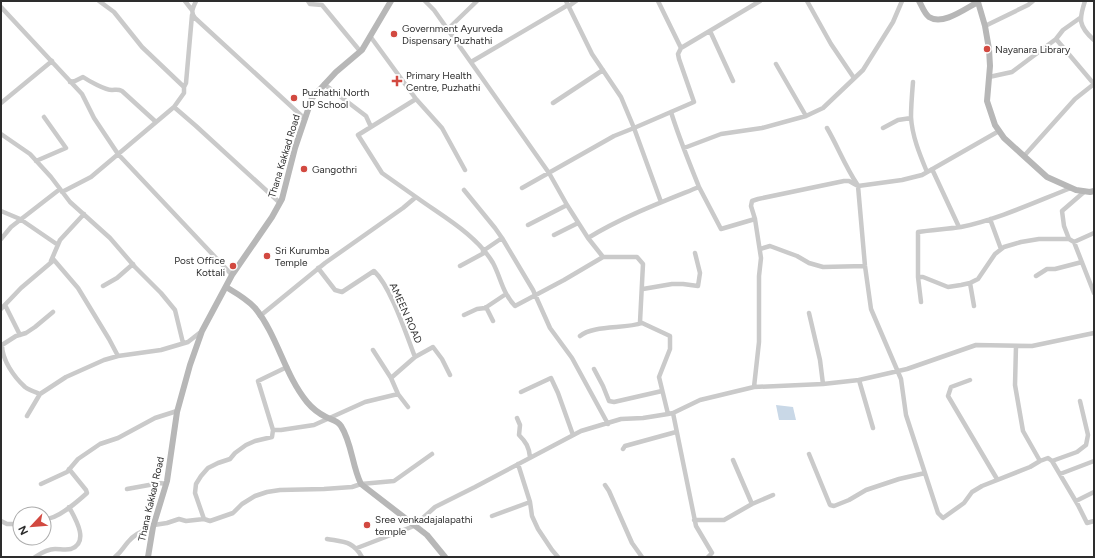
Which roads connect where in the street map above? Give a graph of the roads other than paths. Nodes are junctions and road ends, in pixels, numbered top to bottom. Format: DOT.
graph roads {
  1 [pos="99,1"];
  2 [pos="185,1"];
  3 [pos="196,1"];
  4 [pos="308,1"];
  5 [pos="390,1"];
  6 [pos="425,1"];
  7 [pos="477,1"];
  8 [pos="576,1"];
  9 [pos="658,1"];
  10 [pos="760,1"];
  11 [pos="807,1"];
  12 [pos="902,1"];
  13 [pos="920,1"];
  14 [pos="1033,1"];
  15 [pos="1086,1"];
  16 [pos="568,4"];
  17 [pos="1,7"];
  18 [pos="192,12"];
  19 [pos="1080,18"];
  20 [pos="985,26"];
  21 [pos="448,29"];
  22 [pos="710,31"];
  23 [pos="370,36"];
  24 [pos="1056,39"];
  25 [pos="1094,40"];
  26 [pos="681,48"];
  27 [pos="360,51"];
  28 [pos="52,61"];
  29 [pos="471,62"];
  30 [pos="776,64"];
  31 [pos="603,70"];
  32 [pos="989,76"];
  33 [pos="854,78"];
  34 [pos="733,81"];
  35 [pos="70,82"];
  36 [pos="913,82"];
  37 [pos="324,84"];
  38 [pos="1094,84"];
  39 [pos="184,87"];
  40 [pos="416,99"];
  41 [pos="1,103"];
  42 [pos="553,103"];
  43 [pos="174,108"];
  44 [pos="671,112"];
  45 [pos="806,116"];
  46 [pos="44,117"];
  47 [pos="911,118"];
  48 [pos="305,119"];
  49 [pos="156,122"];
  50 [pos="371,127"];
  51 [pos="634,128"];
  52 [pos="827,128"];
  53 [pos="883,128"];
  54 [pos="999,131"];
  55 [pos="1,134"];
  56 [pos="684,148"];
  57 [pos="118,154"];
  58 [pos="1024,156"];
  59 [pos="36,161"];
  60 [pos="932,169"];
  61 [pos="466,170"];
  62 [pos="927,172"];
  63 [pos="549,173"];
  64 [pos="858,186"];
  65 [pos="699,187"];
  66 [pos="522,188"];
  67 [pos="1071,188"];
  68 [pos="61,190"];
  69 [pos="464,190"];
  70 [pos="1094,190"];
  71 [pos="1084,192"];
  72 [pos="416,197"];
  73 [pos="661,202"];
  74 [pos="280,203"];
  75 [pos="567,205"];
  76 [pos="1,211"];
  77 [pos="84,214"];
  78 [pos="20,219"];
  79 [pos="755,219"];
  80 [pos="990,219"];
  81 [pos="578,223"];
  82 [pos="528,225"];
  83 [pos="959,227"];
  84 [pos="1094,233"];
  85 [pos="554,234"];
  86 [pos="502,238"];
  87 [pos="588,238"];
  88 [pos="1,239"];
  89 [pos="1069,239"];
  90 [pos="1074,242"];
  91 [pos="58,245"];
  92 [pos="760,249"];
  93 [pos="1001,249"];
  94 [pos="484,252"];
  95 [pos="695,253"];
  96 [pos="603,257"];
  97 [pos="1082,262"];
  98 [pos="133,264"];
  99 [pos="47,266"];
  100 [pos="460,266"];
  101 [pos="865,266"];
  102 [pos="318,268"];
  103 [pos="232,275"];
  104 [pos="1036,276"];
  105 [pos="918,277"];
  106 [pos="970,283"];
  107 [pos="103,286"];
  108 [pos="226,287"];
  109 [pos="643,289"];
  110 [pos="1094,293"];
  111 [pos="506,294"];
  112 [pos="535,296"];
  113 [pos="922,302"];
  114 [pos="5,305"];
  115 [pos="974,306"];
  116 [pos="486,307"];
  117 [pos="1,309"];
  118 [pos="53,312"];
  119 [pos="809,313"];
  120 [pos="260,316"];
  121 [pos="464,316"];
  122 [pos="493,321"];
  123 [pos="642,322"];
  124 [pos="202,331"];
  125 [pos="1094,333"];
  126 [pos="20,334"];
  127 [pos="580,336"];
  128 [pos="183,343"];
  129 [pos="1016,346"];
  130 [pos="373,350"];
  131 [pos="118,356"];
  132 [pos="415,357"];
  133 [pos="287,367"];
  134 [pos="594,369"];
  135 [pos="898,371"];
  136 [pos="450,375"];
  137 [pos="391,378"];
  138 [pos="859,380"];
  139 [pos="970,380"];
  140 [pos="823,384"];
  141 [pos="754,387"];
  142 [pos="662,391"];
  143 [pos="521,392"];
  144 [pos="40,394"];
  145 [pos="398,394"];
  146 [pos="1080,402"];
  147 [pos="408,407"];
  148 [pos="177,411"];
  149 [pos="670,414"];
  150 [pos="27,416"];
  151 [pos="329,418"];
  152 [pos="517,418"];
  153 [pos="608,424"];
  154 [pos="873,428"];
  155 [pos="272,430"];
  156 [pos="676,432"];
  157 [pos="1094,434"];
  158 [pos="573,435"];
  159 [pos="1088,435"];
  160 [pos="623,449"];
  161 [pos="432,454"];
  162 [pos="809,454"];
  163 [pos="530,457"];
  164 [pos="733,460"];
  165 [pos="1040,461"];
  166 [pos="1052,461"];
  167 [pos="1094,461"];
  168 [pos="518,464"];
  169 [pos="70,469"];
  170 [pos="925,473"];
  171 [pos="1060,474"];
  172 [pos="997,479"];
  173 [pos="40,484"];
  174 [pos="166,484"];
  175 [pos="361,484"];
  176 [pos="605,485"];
  177 [pos="127,489"];
  178 [pos="1094,492"];
  179 [pos="773,495"];
  180 [pos="1076,501"];
  181 [pos="530,502"];
  182 [pos="752,504"];
  183 [pos="69,507"];
  184 [pos="492,516"];
  185 [pos="52,517"];
  186 [pos="204,519"];
  187 [pos="694,520"];
  188 [pos="1,521"];
  189 [pos="1094,521"];
  190 [pos="12,524"];
  191 [pos="154,526"];
  192 [pos="414,526"];
  193 [pos="327,539"];
  194 [pos="357,548"];
  195 [pos="35,557"];
  196 [pos="114,557"];
  197 [pos="148,557"];
  198 [pos="362,557"];
  199 [pos="445,557"];
  200 [pos="558,557"];
  201 [pos="642,557"];
  202 [pos="708,557"];
  1 -- 39 [label="street"];
  2 -- 18 [label="street"];
  3 -- 18 [label="street"];
  4 -- 27 [label="street"];
  5 -- 23 [label="main road, Thana Kakkad Road"];
  6 -- 21 [label="street"];
  7 -- 21 [label="street"];
  8 -- 16 [label="street"];
  9 -- 26 [label="street"];
  10 -- 22 [label="street"];
  11 -- 33 [label="street"];
  12 -- 33 [label="street"];
  13 -- 20 [label="main road"];
  14 -- 20 [label="street"];
  15 -- 19 [label="street"];
  16 -- 29 [label="street"];
  16 -- 31 [label="street"];
  17 -- 28 [label="street"];
  18 -- 39 [label="street"];
  18 -- 48 [label="street"];
  19 -- 24 [label="street"];
  19 -- 25 [label="street"];
  20 -- 32 [label="main road"];
  21 -- 29 [label="street"];
  22 -- 26 [label="street"];
  22 -- 34 [label="street"];
  23 -- 27 [label="main road, Thana Kakkad Road"];
  23 -- 40 [label="street"];
  24 -- 32 [label="street"];
  24 -- 38 [label="street"];
  26 -- 44 [label="street"];
  27 -- 37 [label="main road, Thana Kakkad Road"];
  28 -- 35 [label="street"];
  28 -- 41 [label="street"];
  29 -- 63 [label="street"];
  30 -- 45 [label="street"];
  31 -- 42 [label="street"];
  31 -- 51 [label="street"];
  32 -- 54 [label="main road"];
  33 -- 45 [label="street"];
  35 -- 49 [label="street"];
  35 -- 57 [label="street"];
  36 -- 47 [label="street"];
  37 -- 48 [label="main road, Thana Kakkad Road"];
  37 -- 50 [label="street"];
  38 -- 58 [label="street"];
  39 -- 43 [label="street"];
  40 -- 50 [label="street"];
  40 -- 61 [label="street"];
  43 -- 49 [label="street"];
  43 -- 74 [label="street"];
  44 -- 51 [label="street"];
  44 -- 56 [label="street"];
  45 -- 56 [label="street"];
  46 -- 59 [label="street"];
  47 -- 53 [label="street"];
  47 -- 62 [label="street"];
  48 -- 74 [label="main road, Thana Kakkad Road"];
  49 -- 57 [label="street"];
  50 -- 72 [label="street"];
  51 -- 63 [label="street"];
  51 -- 73 [label="street"];
  52 -- 64 [label="street"];
  54 -- 58 [label="main road"];
  54 -- 60 [label="street"];
  55 -- 59 [label="street"];
  56 -- 65 [label="street"];
  57 -- 68 [label="street"];
  57 -- 103 [label="street"];
  58 -- 67 [label="main road"];
  59 -- 68 [label="street"];
  60 -- 62 [label="street"];
  60 -- 83 [label="street"];
  62 -- 64 [label="street"];
  63 -- 66 [label="street"];
  63 -- 75 [label="street"];
  64 -- 79 [label="street"];
  64 -- 101 [label="street"];
  65 -- 73 [label="street"];
  65 -- 79 [label="street"];
  67 -- 71 [label="main road"];
  67 -- 80 [label="street"];
  68 -- 77 [label="street"];
  68 -- 78 [label="street"];
  69 -- 86 [label="street"];
  70 -- 71 [label="main road"];
  71 -- 89 [label="street"];
  72 -- 94 [label="street"];
  72 -- 102 [label="street"];
  73 -- 87 [label="street"];
  74 -- 103 [label="main road, Thana Kakkad Road"];
  75 -- 81 [label="street"];
  75 -- 82 [label="street"];
  76 -- 78 [label="street"];
  77 -- 91 [label="street"];
  77 -- 98 [label="street"];
  78 -- 88 [label="street"];
  78 -- 91 [label="street"];
  79 -- 92 [label="street"];
  80 -- 83 [label="street"];
  80 -- 93 [label="street"];
  81 -- 85 [label="street"];
  81 -- 87 [label="street"];
  83 -- 105 [label="street"];
  84 -- 90 [label="street"];
  86 -- 94 [label="street"];
  86 -- 112 [label="street"];
  87 -- 96 [label="street"];
  89 -- 90 [label="street"];
  89 -- 93 [label="street"];
  90 -- 97 [label="street"];
  91 -- 99 [label="street"];
  92 -- 101 [label="street"];
  92 -- 141 [label="street"];
  93 -- 106 [label="street"];
  94 -- 100 [label="street"];
  94 -- 111 [label="street"];
  95 -- 109 [label="street"];
  96 -- 109 [label="street"];
  96 -- 112 [label="street"];
  97 -- 104 [label="street"];
  97 -- 110 [label="street"];
  98 -- 107 [label="street"];
  98 -- 128 [label="street"];
  99 -- 114 [label="street"];
  99 -- 131 [label="street"];
  101 -- 135 [label="street"];
  102 -- 120 [label="street"];
  102 -- 132 [label="street, AMEEN ROAD"];
  103 -- 108 [label="main road, Thana Kakkad Road"];
  105 -- 106 [label="street"];
  105 -- 113 [label="street"];
  106 -- 115 [label="street"];
  108 -- 120 [label="main road"];
  108 -- 124 [label="main road, Thana Kakkad Road"];
  109 -- 123 [label="street"];
  111 -- 112 [label="street"];
  111 -- 116 [label="street"];
  112 -- 153 [label="street"];
  114 -- 117 [label="street"];
  114 -- 126 [label="street"];
  116 -- 121 [label="street"];
  116 -- 122 [label="street"];
  118 -- 126 [label="street"];
  119 -- 140 [label="street"];
  120 -- 133 [label="main road"];
  123 -- 127 [label="street"];
  123 -- 142 [label="street"];
  124 -- 128 [label="street"];
  124 -- 148 [label="main road, Thana Kakkad Road"];
  125 -- 129 [label="street"];
  126 -- 144 [label="street"];
  128 -- 131 [label="street"];
  129 -- 135 [label="street"];
  129 -- 165 [label="street"];
  130 -- 137 [label="street"];
  131 -- 144 [label="street"];
  132 -- 136 [label="street"];
  132 -- 137 [label="street, AMEEN ROAD"];
  133 -- 151 [label="main road"];
  133 -- 155 [label="street"];
  134 -- 142 [label="street"];
  135 -- 138 [label="street"];
  135 -- 170 [label="street"];
  137 -- 145 [label="street"];
  138 -- 140 [label="street"];
  138 -- 154 [label="street"];
  139 -- 172 [label="street"];
  140 -- 141 [label="street"];
  141 -- 149 [label="street"];
  142 -- 149 [label="street"];
  143 -- 158 [label="street"];
  144 -- 150 [label="street"];
  145 -- 147 [label="street"];
  145 -- 151 [label="street"];
  146 -- 159 [label="street"];
  148 -- 169 [label="street"];
  148 -- 174 [label="main road, Thana Kakkad Road"];
  149 -- 153 [label="street"];
  149 -- 156 [label="street"];
  151 -- 155 [label="street"];
  151 -- 175 [label="main road"];
  152 -- 163 [label="street"];
  153 -- 158 [label="street"];
  155 -- 186 [label="street"];
  156 -- 160 [label="street"];
  156 -- 187 [label="street"];
  157 -- 159 [label="street"];
  158 -- 163 [label="street"];
  159 -- 166 [label="street"];
  161 -- 175 [label="street"];
  162 -- 170 [label="street"];
  163 -- 168 [label="street"];
  164 -- 182 [label="street"];
  165 -- 166 [label="street"];
  165 -- 172 [label="street"];
  166 -- 171 [label="street"];
  167 -- 171 [label="street"];
  168 -- 181 [label="street"];
  168 -- 192 [label="street"];
  169 -- 173 [label="street"];
  169 -- 183 [label="street"];
  170 -- 172 [label="street"];
  171 -- 180 [label="street"];
  174 -- 177 [label="street"];
  174 -- 191 [label="main road, Thana Kakkad Road"];
  175 -- 186 [label="street"];
  175 -- 192 [label="main road"];
  176 -- 201 [label="street"];
  178 -- 180 [label="street"];
  179 -- 182 [label="street"];
  180 -- 189 [label="street"];
  181 -- 184 [label="street"];
  181 -- 200 [label="street"];
  182 -- 187 [label="street"];
  183 -- 185 [label="street"];
  183 -- 195 [label="street"];
  186 -- 191 [label="street"];
  187 -- 202 [label="street"];
  188 -- 190 [label="street"];
  191 -- 196 [label="street"];
  191 -- 197 [label="main road, Thana Kakkad Road"];
  192 -- 194 [label="street"];
  192 -- 199 [label="main road"];
  193 -- 194 [label="street"];
  194 -- 198 [label="street"];
}
